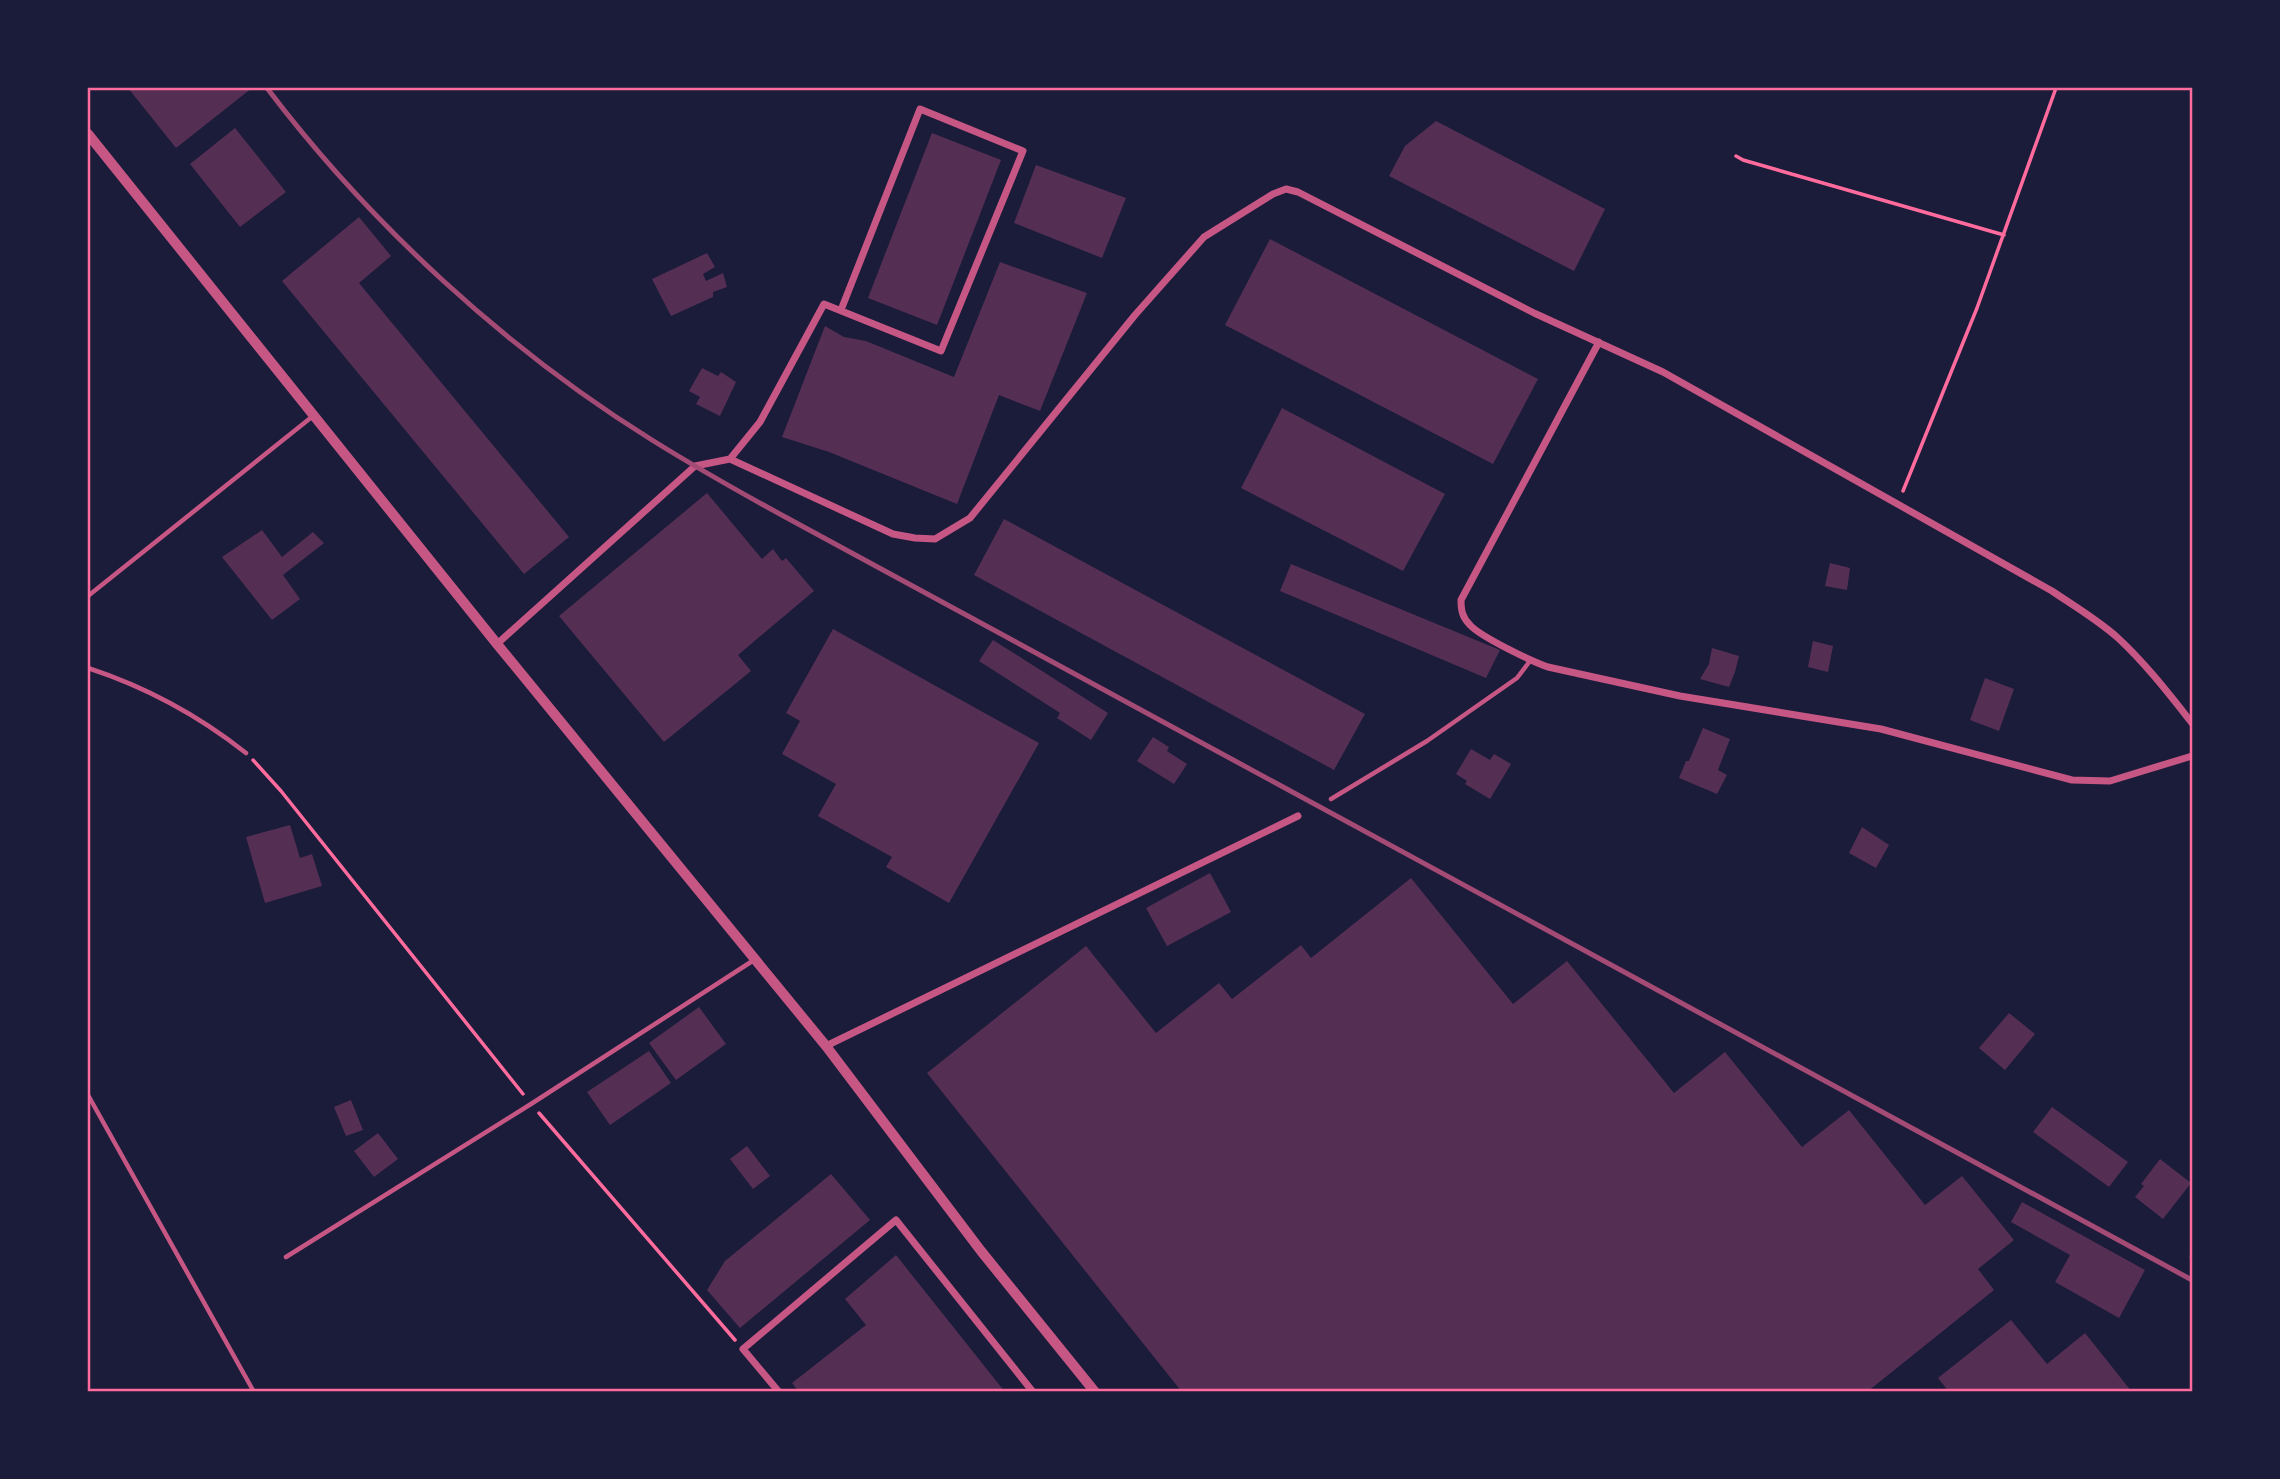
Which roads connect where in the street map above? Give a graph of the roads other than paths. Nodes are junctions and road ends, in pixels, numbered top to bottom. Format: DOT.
graph roads {
  1 [pos="88,134"];
  2 [pos="841,310"];
  3 [pos="1599,342"];
  4 [pos="314,415"];
  5 [pos="730,459"];
  6 [pos="88,596"];
  7 [pos="497,644"];
  8 [pos="1530,661"];
  9 [pos="88,668"];
  10 [pos="2193,723"];
  11 [pos="246,753"];
  12 [pos="2193,756"];
  13 [pos="1331,799"];
  14 [pos="1298,816"];
  15 [pos="755,960"];
  16 [pos="826,1046"];
  17 [pos="88,1095"];
  18 [pos="286,1257"];
  19 [pos="254,1391"];
  20 [pos="779,1391"];
  21 [pos="1033,1391"];
  22 [pos="1095,1391"];
  1 -- 4 [label="street"];
  2 -- 2 [label="street"];
  2 -- 5 [label="street"];
  3 -- 5 [label="street"];
  3 -- 8 [label="street"];
  3 -- 10 [label="street"];
  4 -- 6 [label="lane"];
  4 -- 7 [label="street"];
  5 -- 7 [label="street"];
  7 -- 15 [label="street"];
  8 -- 12 [label="street"];
  8 -- 13 [label="lane"];
  9 -- 11 [label="lane"];
  14 -- 16 [label="street"];
  15 -- 16 [label="street"];
  15 -- 18 [label="lane"];
  16 -- 22 [label="street"];
  17 -- 19 [label="lane"];
  20 -- 21 [label="street"];
}
